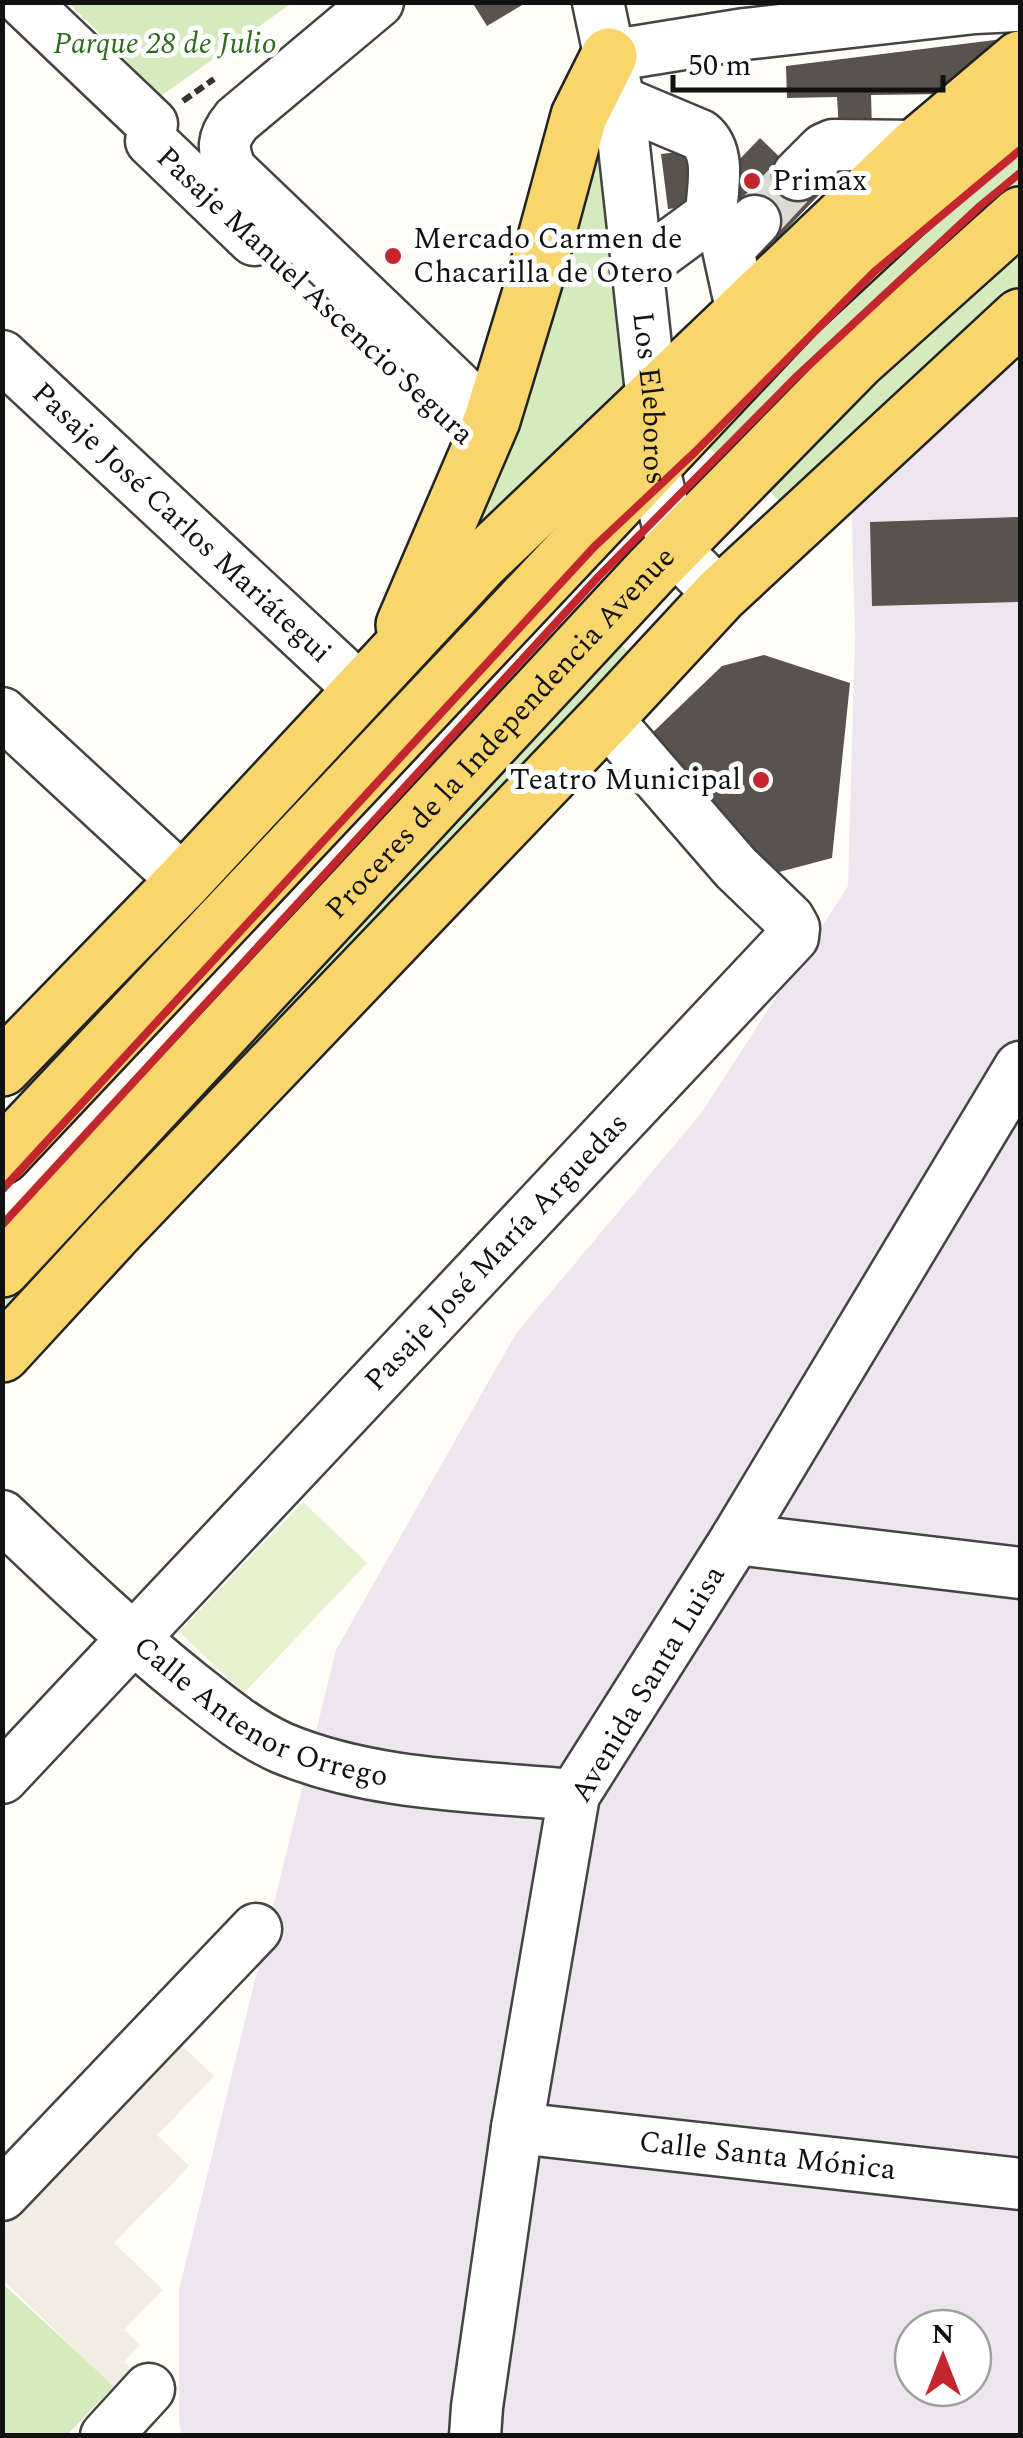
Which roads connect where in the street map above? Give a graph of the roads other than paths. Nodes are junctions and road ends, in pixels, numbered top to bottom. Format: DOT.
graph roads {
  1 [pos="24,2"];
  2 [pos="378,2"];
  3 [pos="598,2"];
  4 [pos="1020,6"];
  5 [pos="1020,59"];
  6 [pos="614,79"];
  7 [pos="1020,113"];
  8 [pos="917,146"];
  9 [pos="798,176"];
  10 [pos="1020,215"];
  11 [pos="731,228"];
  12 [pos="636,270"];
  13 [pos="742,313"];
  14 [pos="1020,317"];
  15 [pos="2,356"];
  16 [pos="995,360"];
  17 [pos="652,401"];
  18 [pos="486,435"];
  19 [pos="654,465"];
  20 [pos="674,547"];
  21 [pos="720,595"];
  22 [pos="373,677"];
  23 [pos="2,713"];
  24 [pos="606,718"];
  25 [pos="184,881"];
  26 [pos="1020,1067"];
  27 [pos="2,1068"];
  28 [pos="2,1156"];
  29 [pos="2,1269"];
  30 [pos="2,1354"];
  31 [pos="2,1516"];
  32 [pos="736,1539"];
  33 [pos="1020,1573"];
  34 [pos="132,1640"];
  35 [pos="2,1778"];
  36 [pos="574,1795"];
  37 [pos="256,1928"];
  38 [pos="517,2128"];
  39 [pos="1020,2184"];
  40 [pos="2,2195"];
  41 [pos="149,2389"];
  42 [pos="106,2436"];
  43 [pos="476,2436"];
  1 -- 18 [label="street, Pasaje Manuel Ascencio Segura"];
  2 -- 18 [label="street"];
  3 -- 6 [label="street, Los Eleboros"];
  4 -- 6 [label="street"];
  5 -- 8 [label="main road"];
  6 -- 11 [label="street"];
  6 -- 12 [label="street, Los Eleboros"];
  6 -- 18 [label="main road"];
  7 -- 19 [label="main road"];
  8 -- 9 [label="street"];
  8 -- 13 [label="main road"];
  10 -- 20 [label="main road, Proceres de la Independencia Avenue"];
  11 -- 12 [label="street"];
  11 -- 13 [label="street"];
  12 -- 17 [label="street, Los Eleboros"];
  13 -- 17 [label="main road"];
  14 -- 16 [label="main road, Proceres de la Independencia Avenue"];
  15 -- 22 [label="street, Pasaje José Carlos Mariátegui"];
  16 -- 21 [label="main road, Proceres de la Independencia Avenue"];
  17 -- 19 [label="street, Los Eleboros"];
  17 -- 22 [label="main road"];
  18 -- 22 [label="main road"];
  19 -- 20 [label="street, Los Eleboros"];
  19 -- 28 [label="main road"];
  20 -- 21 [label="street"];
  20 -- 29 [label="main road, Proceres de la Independencia Avenue"];
  21 -- 24 [label="main road, Proceres de la Independencia Avenue"];
  22 -- 25 [label="main road"];
  23 -- 25 [label="street"];
  24 -- 30 [label="main road, Proceres de la Independencia Avenue"];
  24 -- 34 [label="street, Pasaje José María Arguedas"];
  25 -- 27 [label="main road"];
  26 -- 32 [label="street, Avenida Santa Luisa"];
  31 -- 34 [label="street, Calle Antenor Orrego"];
  32 -- 33 [label="street"];
  32 -- 36 [label="street, Avenida Santa Luisa"];
  34 -- 35 [label="street, Pasaje José María Arguedas"];
  34 -- 36 [label="street, Calle Antenor Orrego"];
  36 -- 38 [label="street, Avenida Santa Luisa"];
  37 -- 40 [label="street"];
  38 -- 39 [label="street, Calle Santa Mónica"];
  38 -- 43 [label="street, Avenida Santa Luisa"];
  41 -- 42 [label="street"];
}
